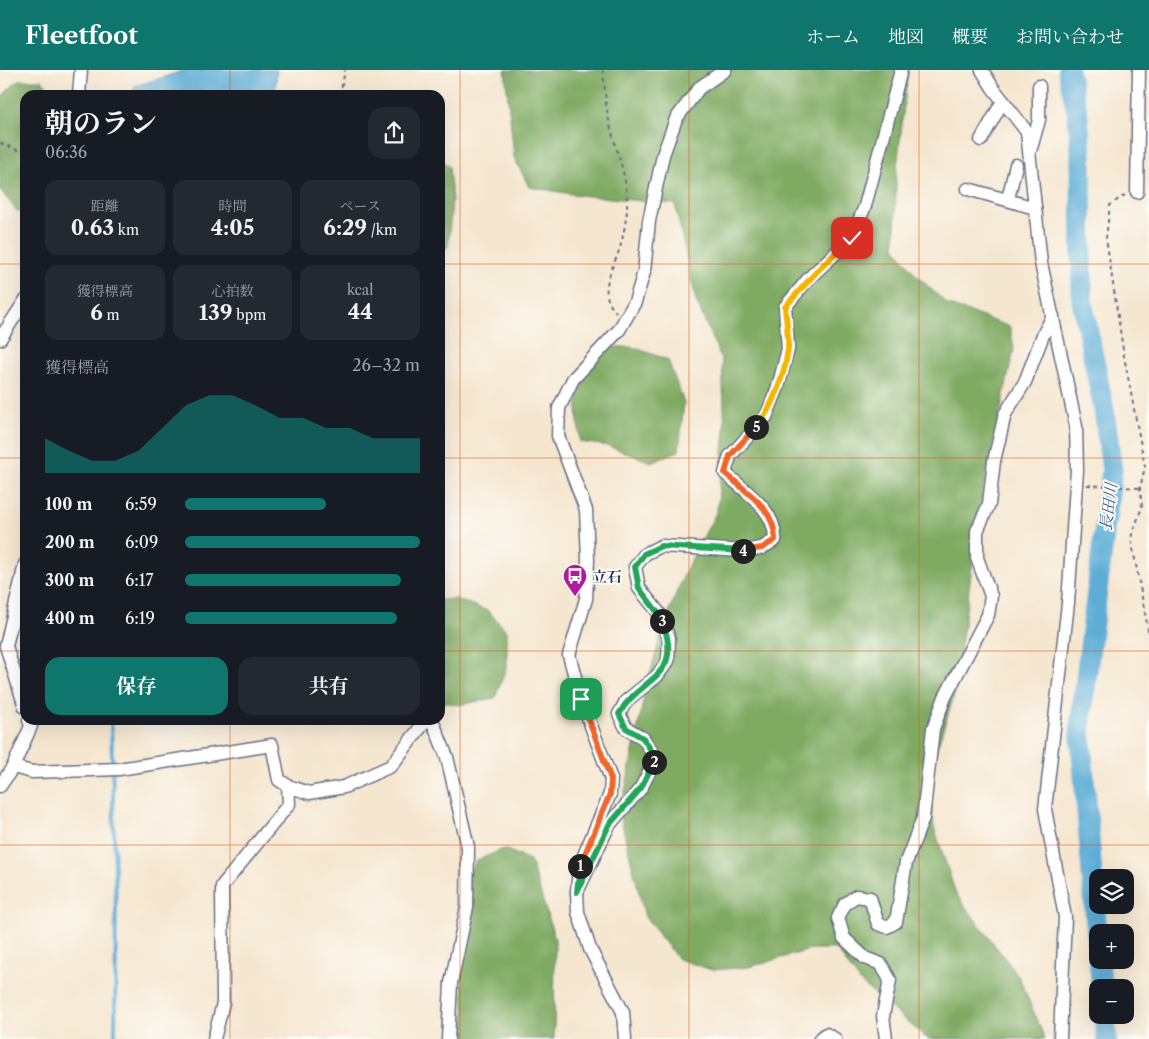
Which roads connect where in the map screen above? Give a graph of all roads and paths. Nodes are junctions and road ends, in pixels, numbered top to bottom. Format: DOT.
graph roads {
  1 [pos="81,70"];
  2 [pos="345,70"];
  3 [pos="604,70"];
  4 [pos="725,70"];
  5 [pos="901,70"];
  6 [pos="982,70"];
  7 [pos="1139,70"];
  8 [pos="1039,86"];
  9 [pos="79,90"];
  10 [pos="341,90"];
  11 [pos="1002,101"];
  12 [pos="980,140"];
  13 [pos="0,143"];
  14 [pos="20,151"];
  15 [pos="1029,155"];
  16 [pos="1016,166"];
  17 [pos="968,189"];
  18 [pos="1137,192"];
  19 [pos="1008,200"];
  20 [pos="1035,208"];
  21 [pos="20,310"];
  22 [pos="1053,316"];
  23 [pos="624,320"];
  24 [pos="0,339"];
  25 [pos="1086,485"];
  26 [pos="1140,488"];
  27 [pos="20,586"];
  28 [pos="1149,635"];
  29 [pos="20,691"];
  30 [pos="31,725"];
  31 [pos="422,725"];
  32 [pos="434,725"];
  33 [pos="13,767"];
  34 [pos="0,786"];
  35 [pos="288,786"];
  36 [pos="577,892"];
  37 [pos="214,1039"];
  38 [pos="448,1039"];
  39 [pos="625,1039"];
  40 [pos="820,1039"];
  41 [pos="835,1039"];
  42 [pos="886,1039"];
  43 [pos="1060,1039"];
  1 -- 9 [label="street"];
  2 -- 10 [label="path"];
  3 -- 23 [label="path"];
  4 -- 23 [label="street"];
  5 -- 36 [label="street"];
  6 -- 11 [label="street"];
  7 -- 18 [label="street"];
  8 -- 15 [label="street"];
  11 -- 12 [label="street"];
  11 -- 15 [label="street"];
  13 -- 14 [label="path"];
  15 -- 20 [label="street"];
  16 -- 19 [label="street"];
  17 -- 19 [label="street"];
  18 -- 26 [label="path"];
  19 -- 20 [label="street"];
  20 -- 22 [label="street"];
  21 -- 24 [label="street"];
  22 -- 42 [label="street"];
  22 -- 43 [label="street"];
  23 -- 36 [label="street"];
  25 -- 26 [label="path"];
  26 -- 28 [label="path"];
  27 -- 29 [label="street"];
  30 -- 33 [label="street"];
  31 -- 35 [label="street"];
  32 -- 38 [label="street"];
  33 -- 34 [label="street"];
  33 -- 35 [label="street"];
  35 -- 37 [label="street"];
  36 -- 39 [label="street"];
  40 -- 41 [label="street"];
}
